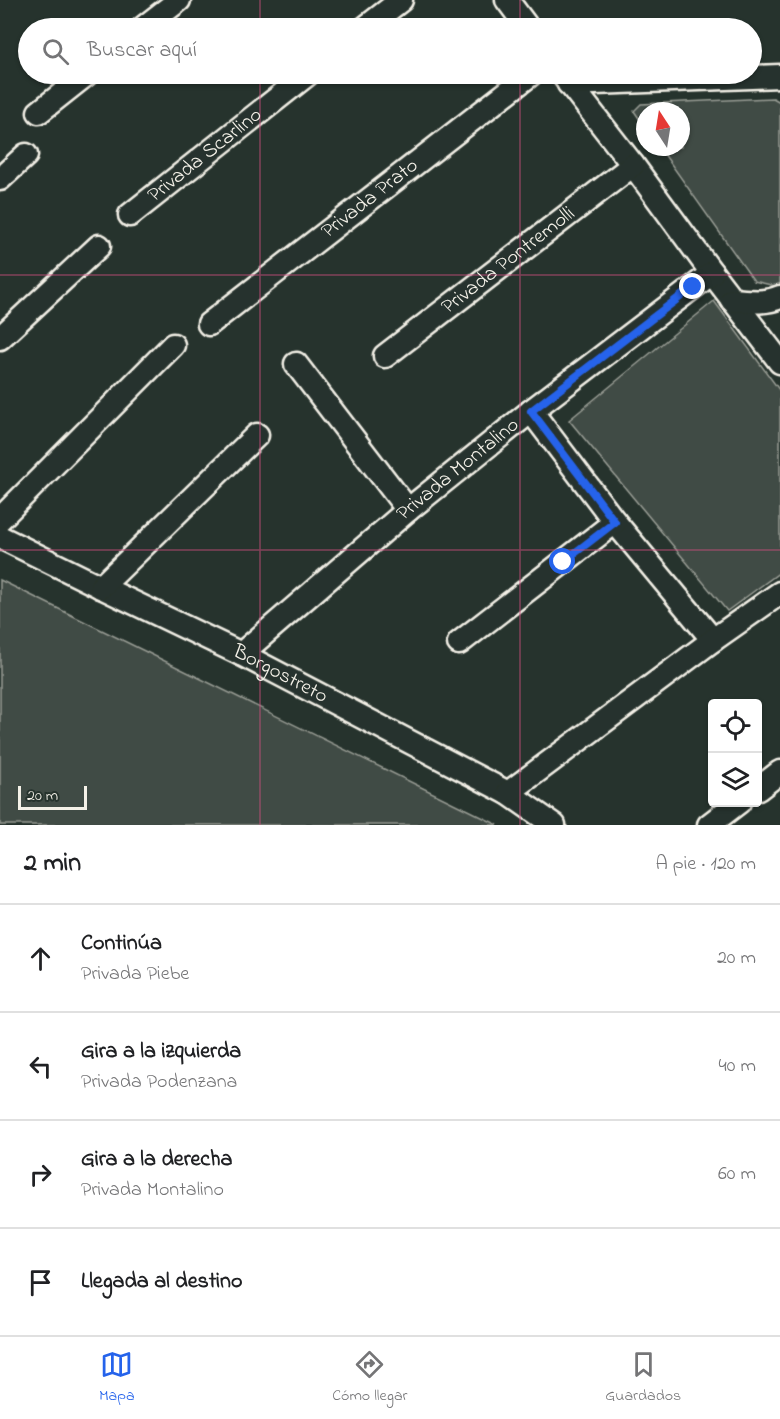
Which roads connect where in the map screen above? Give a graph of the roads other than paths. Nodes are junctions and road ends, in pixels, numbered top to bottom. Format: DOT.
graph roads {
  1 [pos="179,0"];
  2 [pos="401,0"];
  3 [pos="507,0"];
  4 [pos="156,18"];
  5 [pos="378,18"];
  6 [pos="520,18"];
  7 [pos="762,76"];
  8 [pos="780,76"];
  9 [pos="74,84"];
  10 [pos="295,84"];
  11 [pos="518,84"];
  12 [pos="570,84"];
  13 [pos="39,112"];
  14 [pos="26,155"];
  15 [pos="633,165"];
  16 [pos="0,179"];
  17 [pos="130,215"];
  18 [pos="99,246"];
  19 [pos="712,273"];
  20 [pos="780,297"];
  21 [pos="732,300"];
  22 [pos="209,324"];
  23 [pos="0,338"];
  24 [pos="173,345"];
  25 [pos="385,356"];
  26 [pos="780,362"];
  27 [pos="296,364"];
  28 [pos="531,411"];
  29 [pos="257,435"];
  30 [pos="408,510"];
  31 [pos="0,519"];
  32 [pos="615,522"];
  33 [pos="0,537"];
  34 [pos="100,587"];
  35 [pos="780,593"];
  36 [pos="713,640"];
  37 [pos="459,643"];
  38 [pos="241,654"];
  39 [pos="780,772"];
  40 [pos="762,786"];
  41 [pos="508,793"];
  42 [pos="732,807"];
  43 [pos="554,825"];
  44 [pos="709,825"];
  1 -- 4 [label="street"];
  2 -- 5 [label="street"];
  3 -- 6 [label="street"];
  7 -- 8 [label="street"];
  9 -- 13 [label="street"];
  10 -- 17 [label="street, Privada Scarlino"];
  11 -- 22 [label="street, Privada Prato"];
  12 -- 15 [label="street"];
  14 -- 16 [label="street"];
  15 -- 19 [label="street"];
  15 -- 25 [label="street, Privada Pontremolli"];
  18 -- 23 [label="street"];
  19 -- 21 [label="street"];
  19 -- 28 [label="street, Privada Montalino"];
  20 -- 21 [label="street"];
  21 -- 26 [label="street"];
  24 -- 31 [label="street"];
  27 -- 30 [label="street"];
  28 -- 30 [label="street, Privada Montalino"];
  28 -- 32 [label="street"];
  29 -- 34 [label="street"];
  30 -- 38 [label="street, Privada Montalino"];
  32 -- 36 [label="street"];
  32 -- 37 [label="street"];
  33 -- 34 [label="street, Borgostreto"];
  34 -- 38 [label="street, Borgostreto"];
  35 -- 36 [label="street"];
  36 -- 41 [label="street"];
  38 -- 41 [label="street, Borgostreto"];
  39 -- 40 [label="street"];
  41 -- 43 [label="street, Borgostreto"];
  42 -- 44 [label="street"];
}
